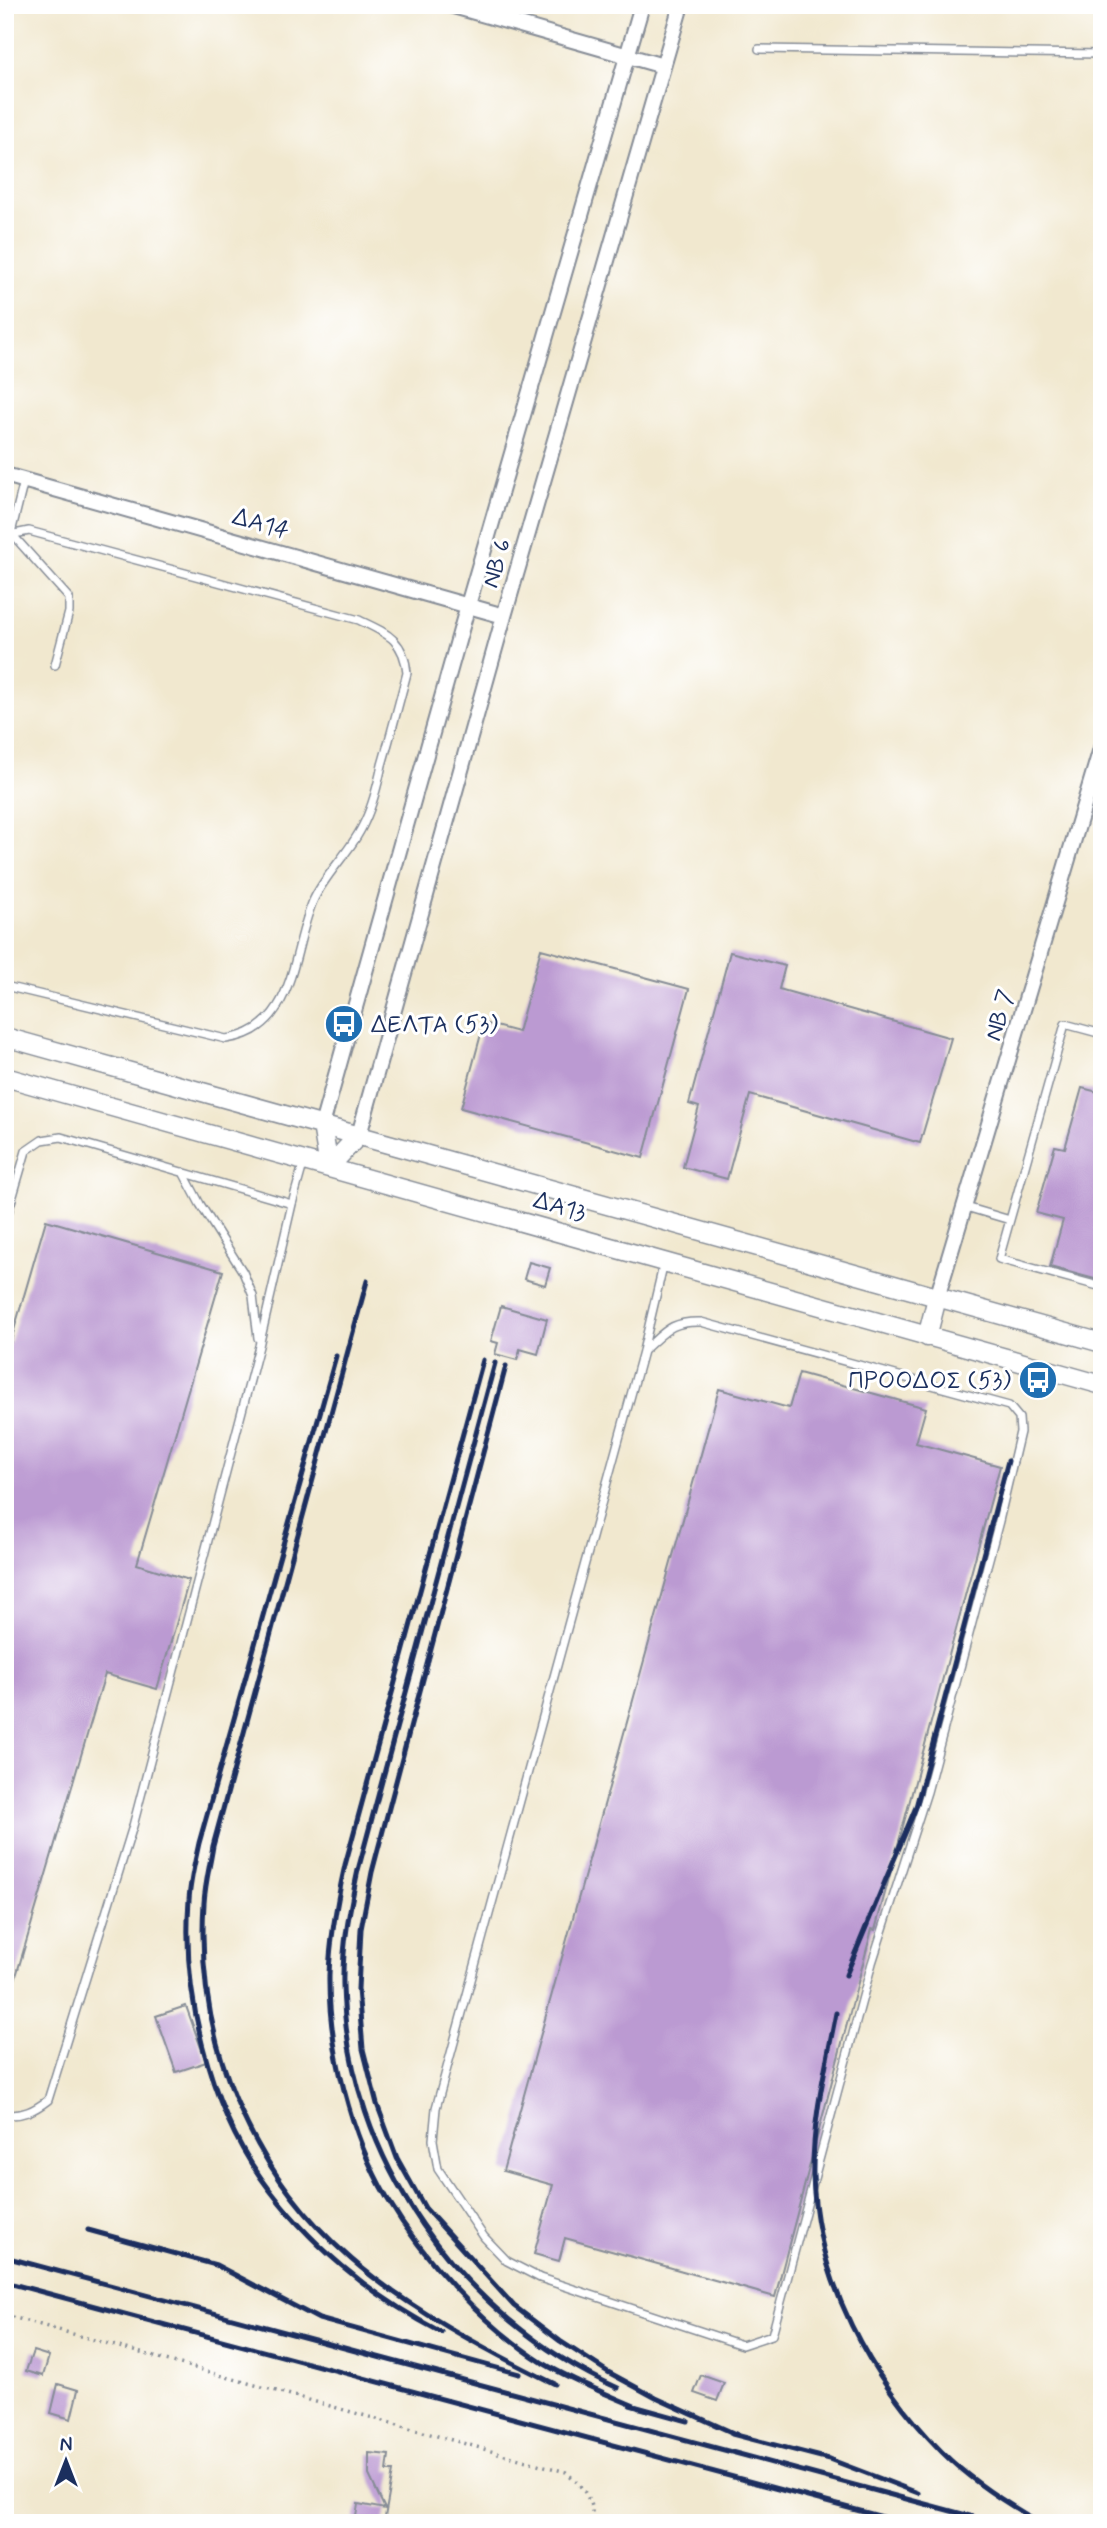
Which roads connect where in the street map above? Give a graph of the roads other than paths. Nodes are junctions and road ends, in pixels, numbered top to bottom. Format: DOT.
graph roads {
  1 [pos="450,5"];
  2 [pos="642,5"];
  3 [pos="681,5"];
  4 [pos="759,49"];
  5 [pos="1102,54"];
  6 [pos="628,55"];
  7 [pos="663,66"];
  8 [pos="5,475"];
  9 [pos="24,480"];
  10 [pos="8,534"];
  11 [pos="468,605"];
  12 [pos="504,616"];
  13 [pos="55,665"];
  14 [pos="1102,745"];
  15 [pos="5,986"];
  16 [pos="1102,1034"];
  17 [pos="5,1037"];
  18 [pos="5,1077"];
  19 [pos="322,1125"];
  20 [pos="359,1135"];
  21 [pos="304,1160"];
  22 [pos="329,1167"];
  23 [pos="183,1172"];
  24 [pos="292,1204"];
  25 [pos="966,1207"];
  26 [pos="1010,1220"];
  27 [pos="5,1223"];
  28 [pos="664,1261"];
  29 [pos="1102,1287"];
  30 [pos="937,1298"];
  31 [pos="927,1337"];
  32 [pos="1102,1343"];
  33 [pos="259,1346"];
  34 [pos="643,1351"];
  35 [pos="1102,1385"];
  36 [pos="5,2114"];
  1 -- 6 [label="street"];
  2 -- 6 [label="street, ΝΒ 6"];
  3 -- 7 [label="street, ΝΒ 6"];
  4 -- 5 [label="lane"];
  6 -- 7 [label="street"];
  6 -- 11 [label="street, ΝΒ 6"];
  7 -- 12 [label="street, ΝΒ 6"];
  8 -- 9 [label="street, ΔΑ14"];
  9 -- 10 [label="lane"];
  9 -- 11 [label="street, ΔΑ14"];
  10 -- 13 [label="lane"];
  10 -- 15 [label="lane"];
  11 -- 12 [label="street, ΔΑ14"];
  11 -- 19 [label="street, ΝΒ 6"];
  12 -- 20 [label="street, ΝΒ 6"];
  14 -- 25 [label="street, ΝΒ 7"];
  16 -- 26 [label="lane"];
  17 -- 19 [label="street, ΔΑ13"];
  18 -- 21 [label="street, ΔΑ13"];
  19 -- 20 [label="street, ΔΑ13"];
  19 -- 22 [label="street"];
  20 -- 22 [label="street"];
  20 -- 30 [label="street, ΔΑ13"];
  21 -- 22 [label="street, ΔΑ13"];
  21 -- 24 [label="lane"];
  22 -- 28 [label="street, ΔΑ13"];
  23 -- 24 [label="lane"];
  23 -- 27 [label="lane"];
  23 -- 33 [label="lane"];
  24 -- 33 [label="lane"];
  25 -- 26 [label="lane"];
  25 -- 30 [label="street, ΝΒ 7"];
  26 -- 29 [label="lane"];
  28 -- 31 [label="street, ΔΑ13"];
  28 -- 34 [label="lane"];
  30 -- 31 [label="street"];
  30 -- 32 [label="street, ΔΑ13"];
  31 -- 35 [label="street, ΔΑ13"];
  33 -- 36 [label="lane"];
  34 -- 34 [label="lane"];
}
